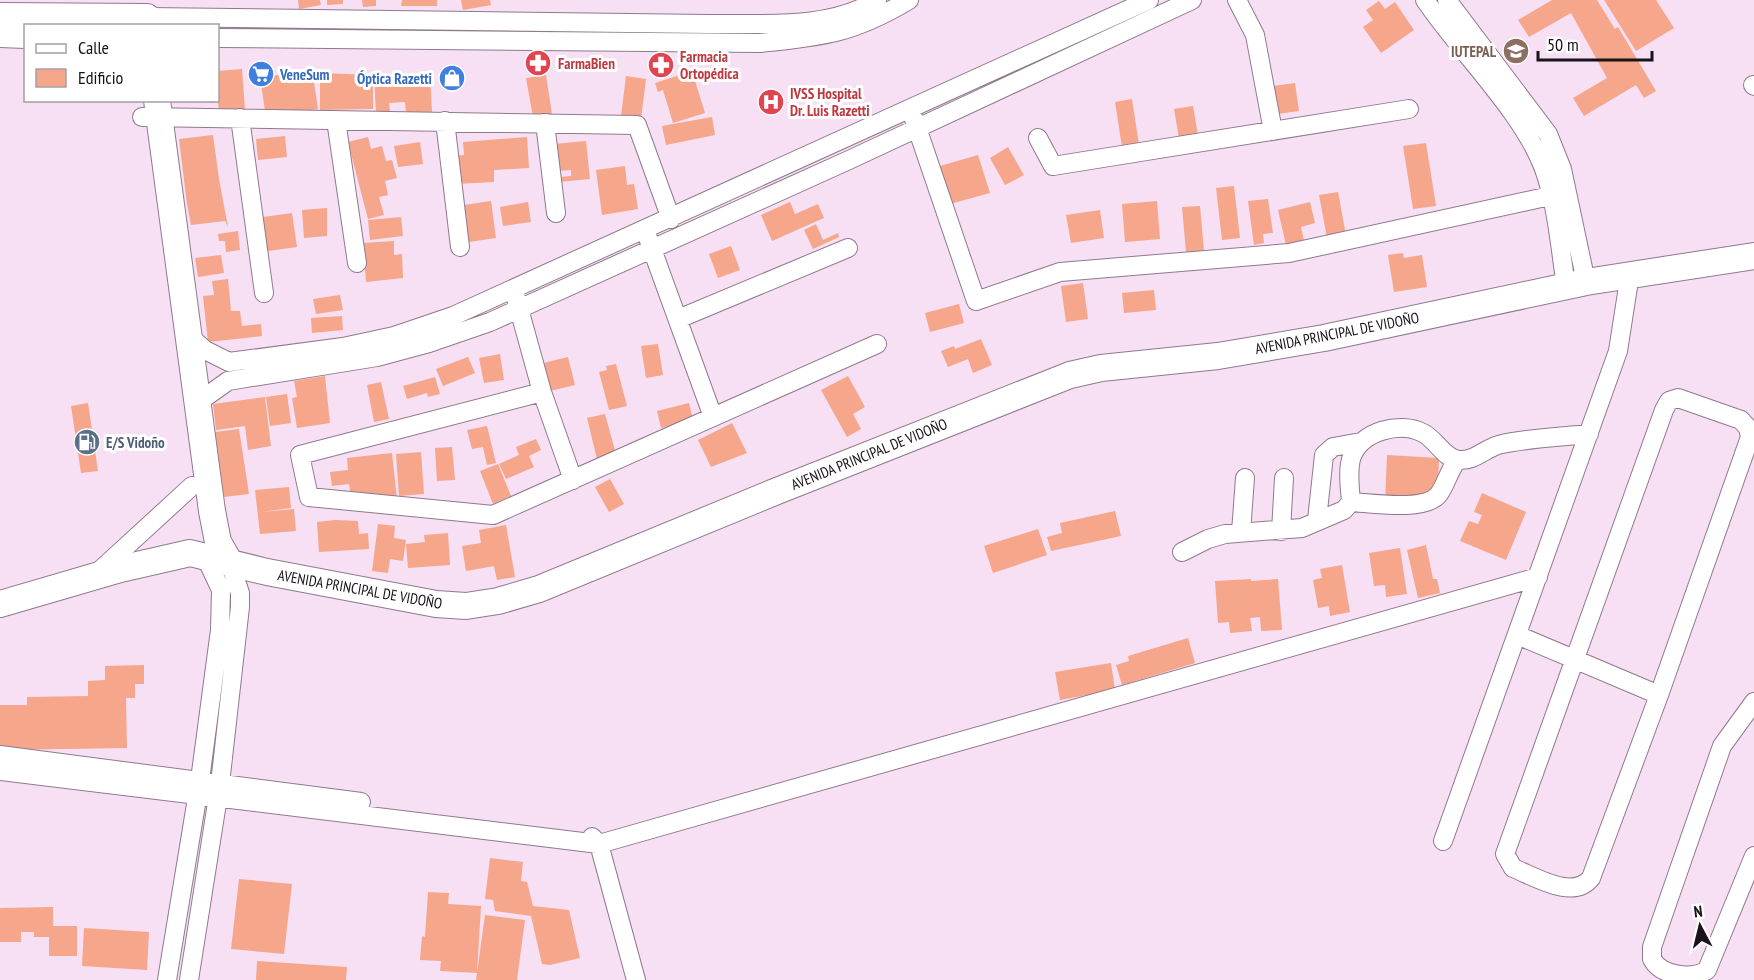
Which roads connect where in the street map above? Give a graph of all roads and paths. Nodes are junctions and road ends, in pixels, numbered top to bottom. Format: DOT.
graph roads {
  1 [pos="876,0"];
  2 [pos="909,0"];
  3 [pos="1149,0"];
  4 [pos="1192,0"];
  5 [pos="1237,0"];
  6 [pos="1425,0"];
  7 [pos="1447,0"];
  8 [pos="0,16"];
  9 [pos="138,21"];
  10 [pos="0,34"];
  11 [pos="24,35"];
  12 [pos="219,38"];
  13 [pos="149,109"];
  14 [pos="1409,109"];
  15 [pos="910,110"];
  16 [pos="240,118"];
  17 [pos="336,120"];
  18 [pos="445,121"];
  19 [pos="545,123"];
  20 [pos="919,127"];
  21 [pos="1273,131"];
  22 [pos="1038,138"];
  23 [pos="1550,196"];
  24 [pos="556,213"];
  25 [pos="670,219"];
  26 [pos="645,231"];
  27 [pos="460,247"];
  28 [pos="848,248"];
  29 [pos="652,249"];
  30 [pos="1754,256"];
  31 [pos="357,263"];
  32 [pos="1630,274"];
  33 [pos="1576,284"];
  34 [pos="514,290"];
  35 [pos="264,293"];
  36 [pos="519,309"];
  37 [pos="678,319"];
  38 [pos="188,335"];
  39 [pos="877,344"];
  40 [pos="229,362"];
  41 [pos="188,383"];
  42 [pos="543,392"];
  43 [pos="713,417"];
  44 [pos="1589,434"];
  45 [pos="1361,442"];
  46 [pos="1457,460"];
  47 [pos="1245,478"];
  48 [pos="1284,478"];
  49 [pos="573,480"];
  50 [pos="192,486"];
  51 [pos="1351,502"];
  52 [pos="1317,520"];
  53 [pos="1281,531"];
  54 [pos="1242,532"];
  55 [pos="1182,552"];
  56 [pos="206,556"];
  57 [pos="230,562"];
  58 [pos="93,577"];
  59 [pos="1538,577"];
  60 [pos="0,604"];
  61 [pos="1517,635"];
  62 [pos="1574,659"];
  63 [pos="1659,695"];
  64 [pos="1754,702"];
  65 [pos="1754,727"];
  66 [pos="1736,730"];
  67 [pos="0,755"];
  68 [pos="0,771"];
  69 [pos="198,787"];
  70 [pos="219,790"];
  71 [pos="1443,841"];
  72 [pos="599,844"];
  73 [pos="1754,856"];
  74 [pos="167,980"];
  75 [pos="189,980"];
  76 [pos="636,980"];
  1 -- 9 [label="street"];
  2 -- 12 [label="street"];
  3 -- 15 [label="street"];
  4 -- 20 [label="street"];
  5 -- 21 [label="street"];
  6 -- 23 [label="street"];
  7 -- 33 [label="street"];
  8 -- 9 [label="main road"];
  10 -- 11 [label="main road"];
  13 -- 16 [label="street"];
  13 -- 38 [label="main road"];
  13 -- 41 [label="main road"];
  14 -- 21 [label="street"];
  15 -- 20 [label="street"];
  15 -- 25 [label="street"];
  16 -- 17 [label="street"];
  16 -- 35 [label="street"];
  17 -- 18 [label="street"];
  17 -- 31 [label="street"];
  18 -- 19 [label="street"];
  18 -- 27 [label="street"];
  19 -- 24 [label="street"];
  19 -- 25 [label="street"];
  20 -- 23 [label="street"];
  20 -- 29 [label="street"];
  21 -- 22 [label="street"];
  23 -- 33 [label="street"];
  25 -- 26 [label="street"];
  26 -- 29 [label="street"];
  26 -- 34 [label="street"];
  28 -- 37 [label="street"];
  29 -- 36 [label="street"];
  29 -- 37 [label="street"];
  30 -- 32 [label="main road, AVENIDA PRINCIPAL DE VIDOÑO"];
  32 -- 33 [label="main road, AVENIDA PRINCIPAL DE VIDOÑO"];
  32 -- 44 [label="street"];
  33 -- 57 [label="main road, AVENIDA PRINCIPAL DE VIDOÑO"];
  34 -- 36 [label="street"];
  34 -- 40 [label="street"];
  36 -- 41 [label="street"];
  36 -- 42 [label="street"];
  37 -- 43 [label="street"];
  38 -- 40 [label="street"];
  38 -- 41 [label="main road"];
  39 -- 43 [label="street"];
  40 -- 41 [label="street"];
  41 -- 50 [label="main road"];
  41 -- 57 [label="main road"];
  42 -- 49 [label="street"];
  42 -- 49 [label="street"];
  43 -- 49 [label="street"];
  44 -- 46 [label="street"];
  44 -- 59 [label="street"];
  45 -- 46 [label="street"];
  45 -- 51 [label="street"];
  45 -- 52 [label="street"];
  46 -- 51 [label="street"];
  47 -- 54 [label="street"];
  48 -- 53 [label="street"];
  50 -- 56 [label="main road"];
  50 -- 58 [label="street"];
  51 -- 52 [label="street"];
  52 -- 53 [label="street"];
  53 -- 54 [label="street"];
  54 -- 55 [label="street"];
  56 -- 57 [label="main road, AVENIDA PRINCIPAL DE VIDOÑO"];
  56 -- 58 [label="main road, AVENIDA PRINCIPAL DE VIDOÑO"];
  56 -- 69 [label="street"];
  57 -- 70 [label="street"];
  58 -- 60 [label="main road, AVENIDA PRINCIPAL DE VIDOÑO"];
  59 -- 61 [label="street"];
  59 -- 72 [label="street"];
  61 -- 62 [label="street"];
  61 -- 71 [label="street"];
  62 -- 63 [label="street"];
  62 -- 63 [label="street"];
  62 -- 63 [label="street"];
  64 -- 66 [label="street"];
  65 -- 66 [label="street"];
  66 -- 73 [label="street"];
  67 -- 69 [label="street"];
  68 -- 69 [label="street"];
  69 -- 70 [label="street"];
  69 -- 74 [label="street"];
  70 -- 72 [label="street"];
  70 -- 75 [label="street"];
  72 -- 76 [label="street"];
}
